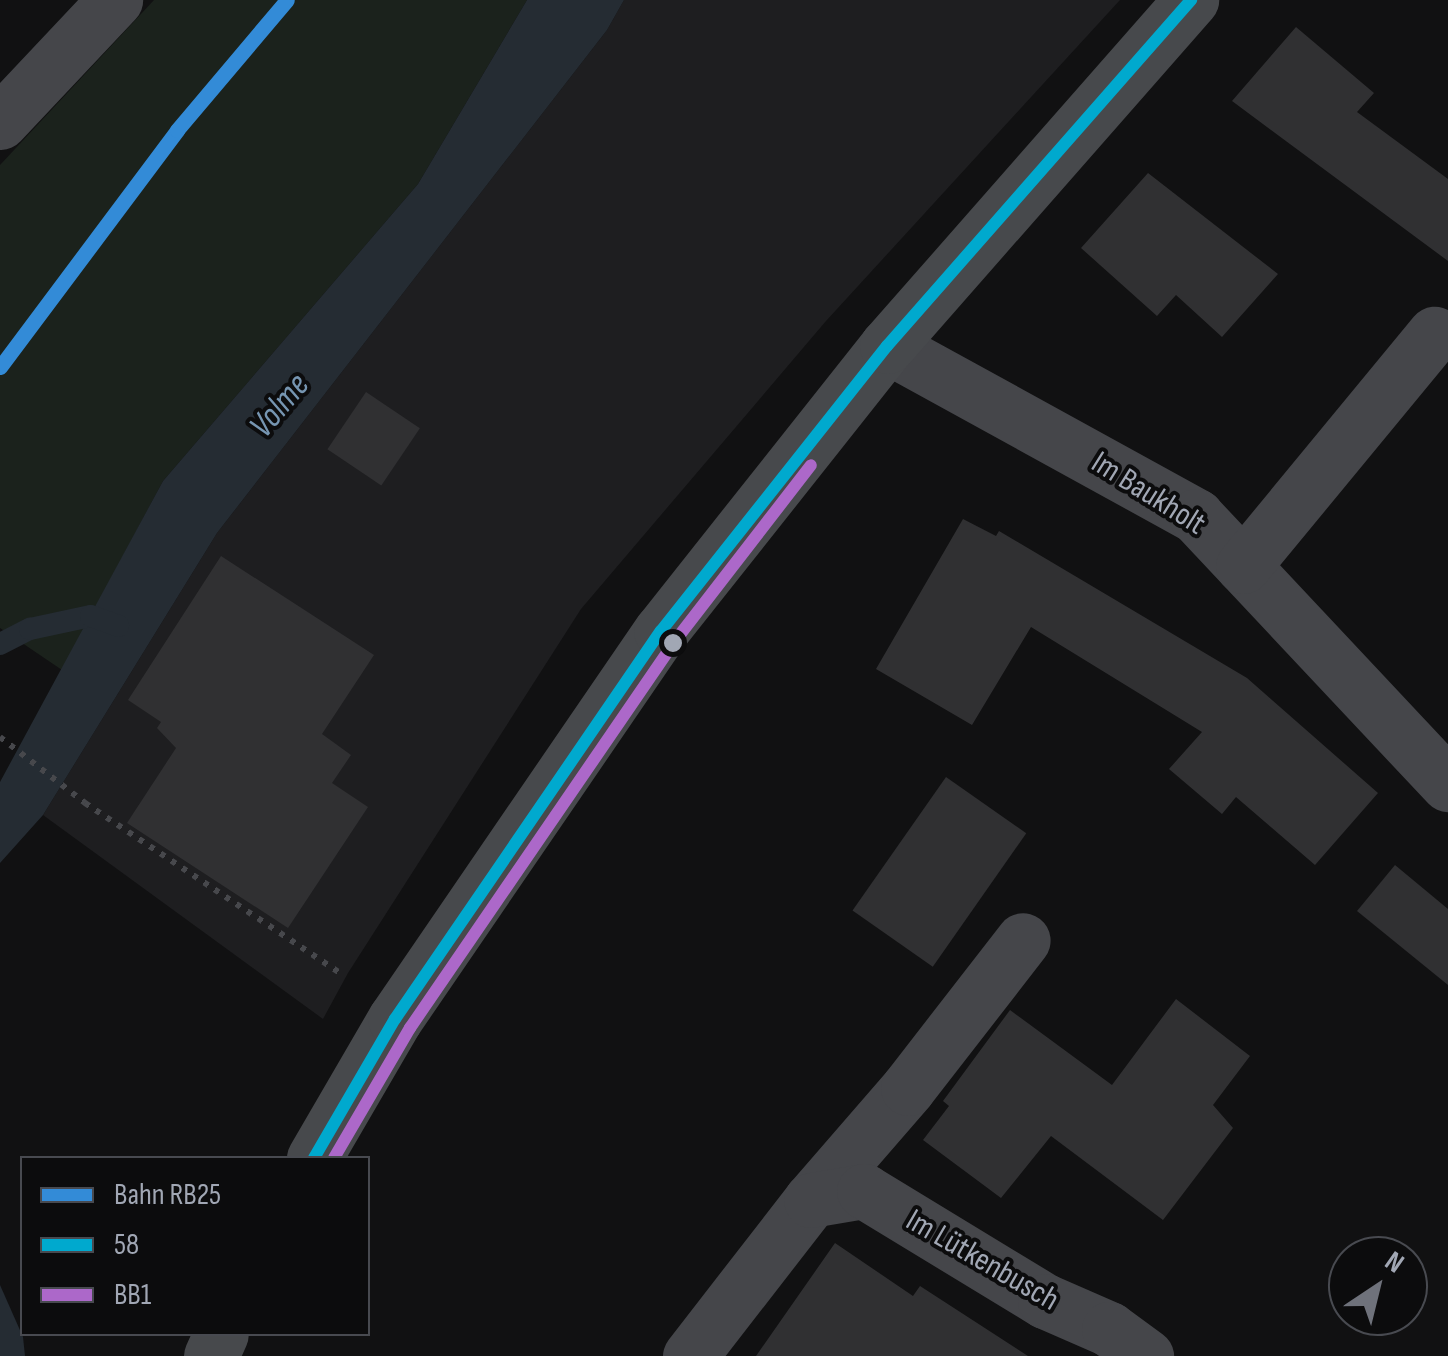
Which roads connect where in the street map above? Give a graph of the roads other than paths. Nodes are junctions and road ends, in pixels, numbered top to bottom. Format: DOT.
graph roads {
  1 [pos="115,0"];
  2 [pos="1191,0"];
  3 [pos="0,122"];
  4 [pos="1434,334"];
  5 [pos="887,346"];
  6 [pos="1244,566"];
  7 [pos="1448,784"];
  8 [pos="1023,940"];
  9 [pos="315,1156"];
  10 [pos="810,1200"];
  11 [pos="690,1356"];
  12 [pos="1146,1356"];
  1 -- 3 [label="street"];
  2 -- 5 [label="main road"];
  4 -- 6 [label="street"];
  5 -- 6 [label="street, Im Baukholt"];
  5 -- 9 [label="main road"];
  6 -- 7 [label="street, Im Baukholt"];
  8 -- 10 [label="street"];
  10 -- 11 [label="street"];
  10 -- 12 [label="street, Im Lütkenbusch"];
}
